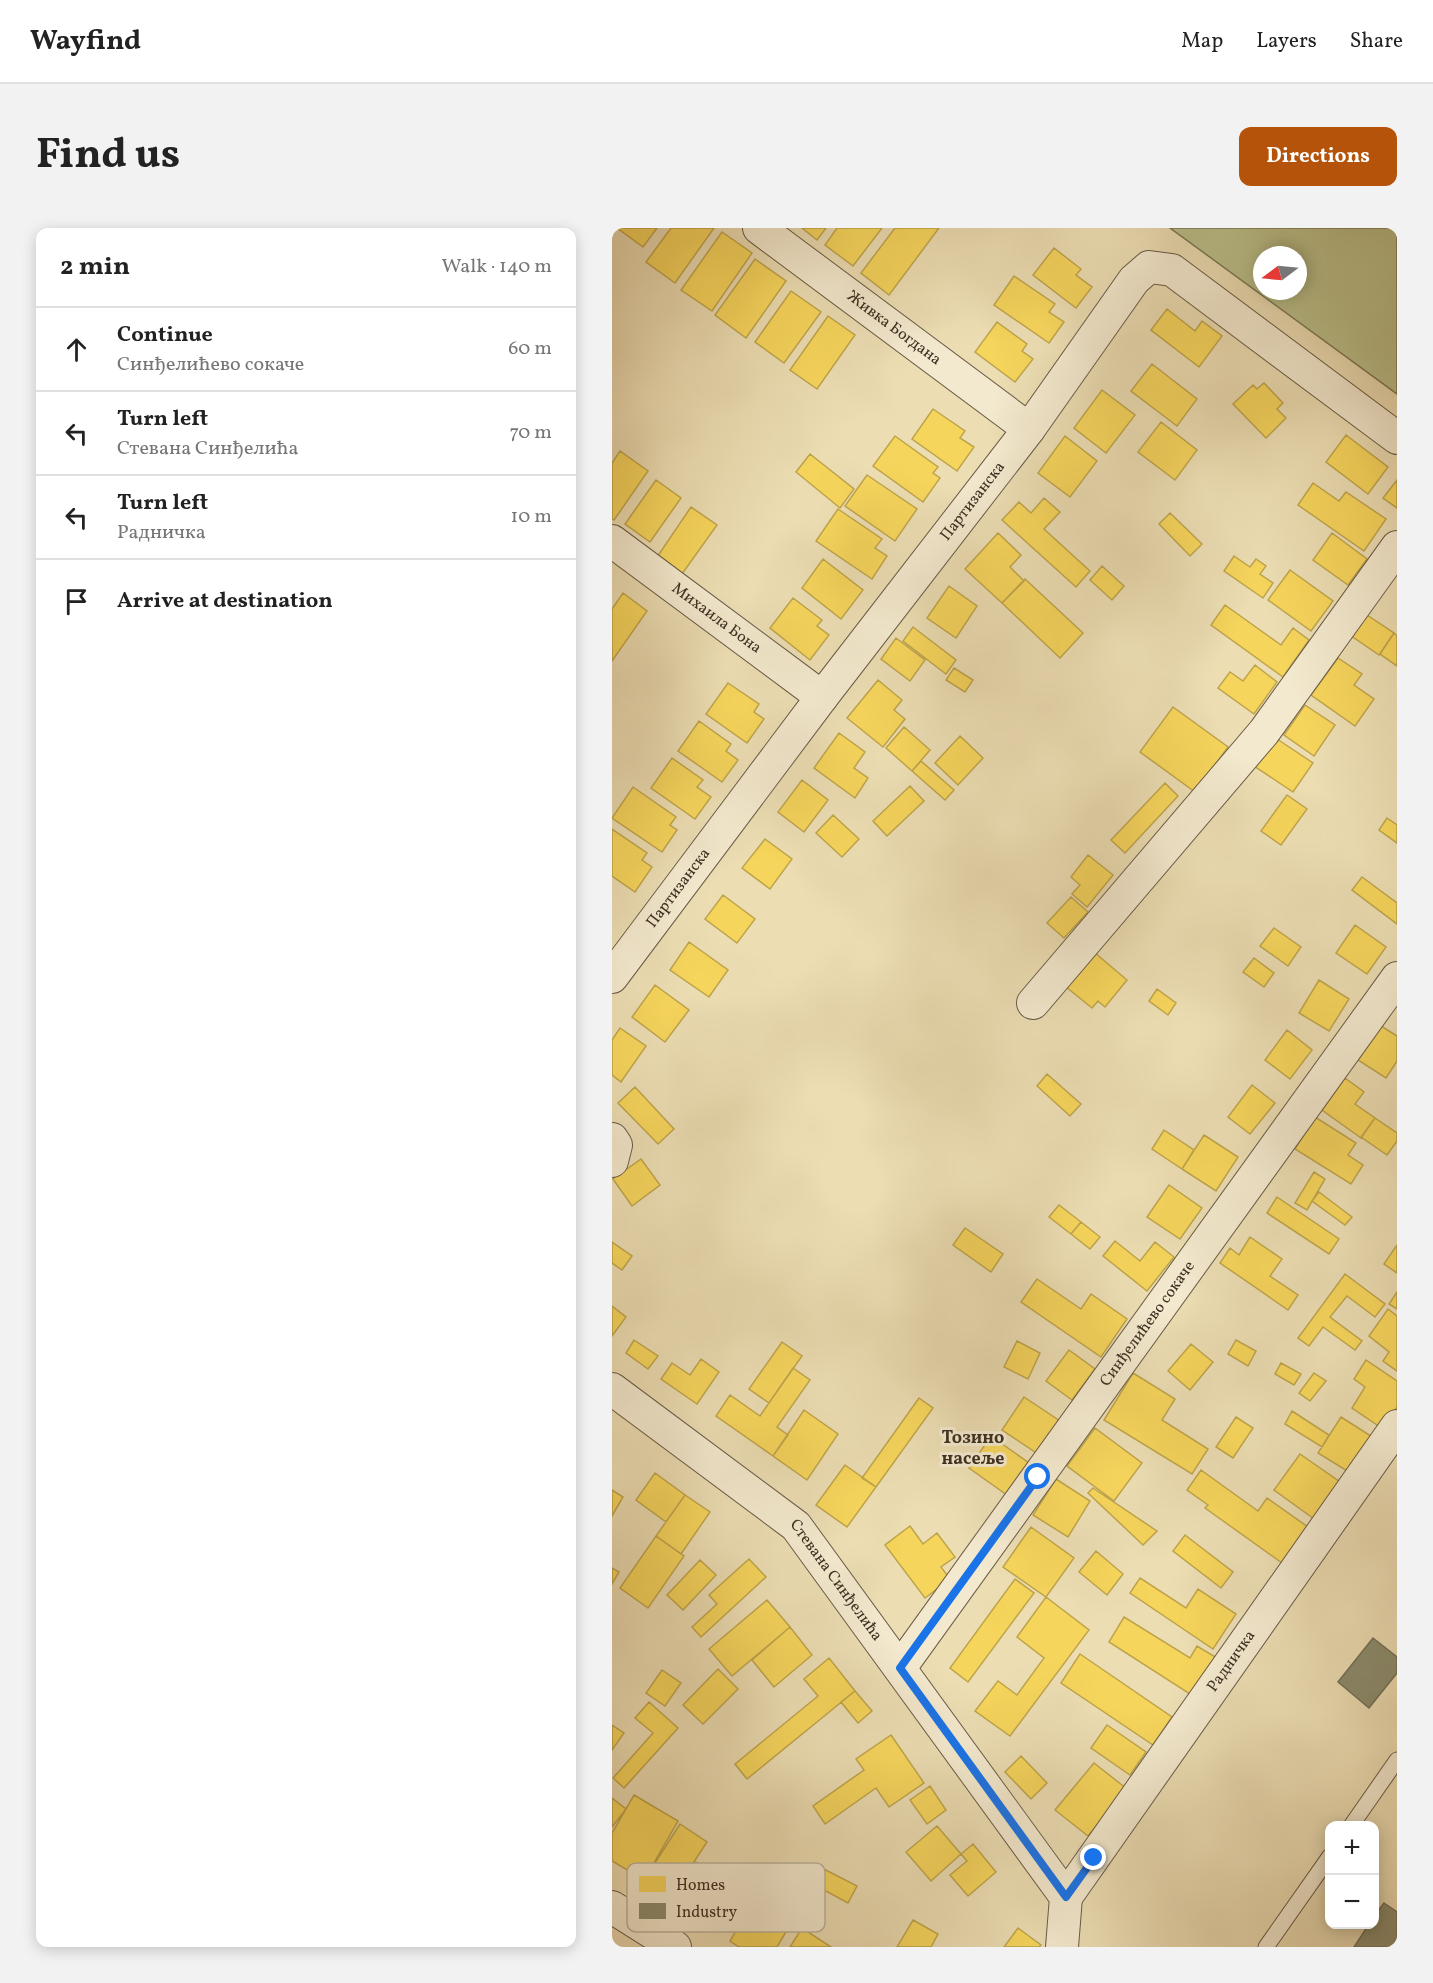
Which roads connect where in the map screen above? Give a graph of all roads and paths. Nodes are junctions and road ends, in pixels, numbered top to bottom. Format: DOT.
graph roads {
  1 [pos="759,228"];
  2 [pos="1029,429"];
  3 [pos="1397,438"];
  4 [pos="612,541"];
  5 [pos="1397,547"];
  6 [pos="822,697"];
  7 [pos="612,977"];
  8 [pos="1397,978"];
  9 [pos="1034,1003"];
  10 [pos="612,1139"];
  11 [pos="612,1161"];
  12 [pos="612,1389"];
  13 [pos="1397,1426"];
  14 [pos="900,1668"];
  15 [pos="1397,1760"];
  16 [pos="1354,1821"];
  17 [pos="1325,1862"];
  18 [pos="1066,1897"];
  19 [pos="612,1907"];
  20 [pos="627,1917"];
  21 [pos="651,1932"];
  22 [pos="675,1947"];
  23 [pos="1062,1947"];
  24 [pos="1266,1947"];
  1 -- 2 [label="street, Живка Богдана"];
  2 -- 3 [label="street, Партизанска"];
  2 -- 6 [label="street, Партизанска"];
  4 -- 6 [label="street, Михаила Бона"];
  5 -- 9 [label="street"];
  6 -- 7 [label="street, Партизанска"];
  8 -- 14 [label="street, Синђелићево сокаче"];
  10 -- 11 [label="street"];
  12 -- 14 [label="street, Стевана Синђелића"];
  13 -- 18 [label="street, Радничка"];
  14 -- 18 [label="street, Стевана Синђелића"];
  15 -- 16 [label="lane"];
  17 -- 24 [label="lane"];
  18 -- 23 [label="street"];
  19 -- 20 [label="street"];
  21 -- 22 [label="street"];
}
